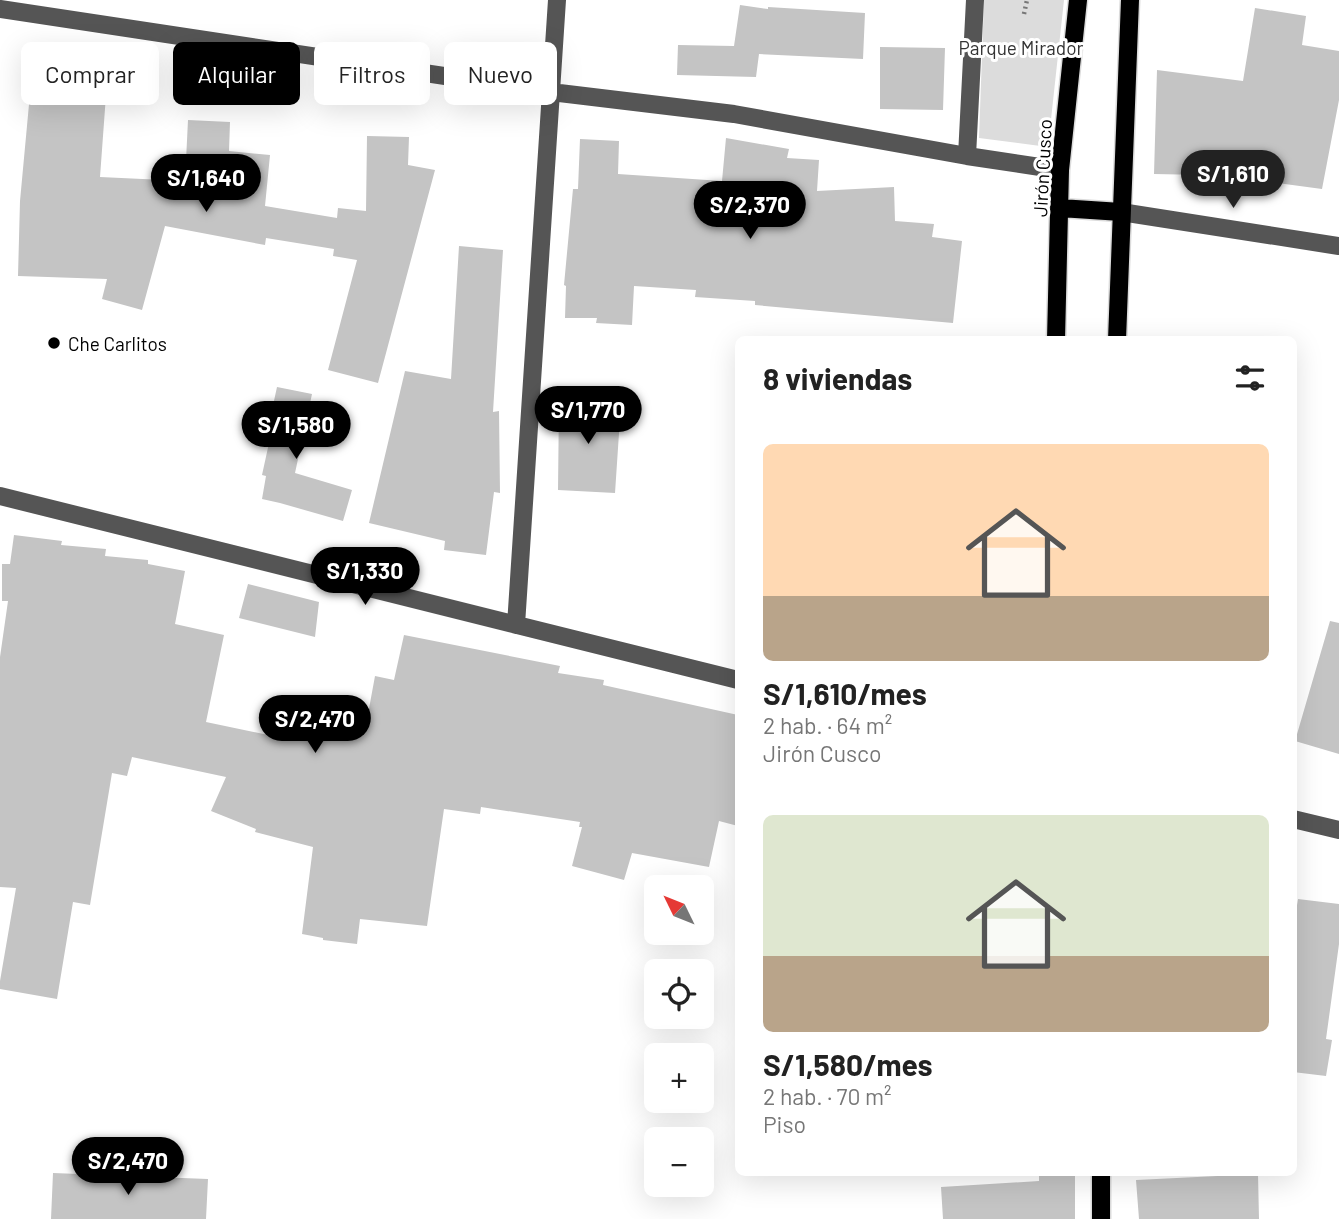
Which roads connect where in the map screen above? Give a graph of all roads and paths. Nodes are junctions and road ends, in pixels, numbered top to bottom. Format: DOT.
graph roads {
  1 [pos="557,0"];
  2 [pos="975,0"];
  3 [pos="1027,0"];
  4 [pos="1078,0"];
  5 [pos="1130,0"];
  6 [pos="0,9"];
  7 [pos="1024,14"];
  8 [pos="554,42"];
  9 [pos="444,76"];
  10 [pos="557,93"];
  11 [pos="550,105"];
  12 [pos="967,156"];
  13 [pos="1060,170"];
  14 [pos="1060,208"];
  15 [pos="1121,212"];
  16 [pos="1339,246"];
  17 [pos="1056,336"];
  18 [pos="1117,336"];
  19 [pos="0,496"];
  20 [pos="516,625"];
  21 [pos="735,679"];
  22 [pos="1297,820"];
  23 [pos="1339,830"];
  24 [pos="1101,1176"];
  25 [pos="1101,1219"];
  1 -- 8 [label="street"];
  2 -- 12 [label="street"];
  3 -- 7 [label="path"];
  4 -- 13 [label="main road, Jirón Cusco"];
  5 -- 15 [label="main road"];
  6 -- 9 [label="street"];
  10 -- 12 [label="street"];
  11 -- 20 [label="street"];
  12 -- 13 [label="street"];
  13 -- 14 [label="main road, Jirón Cusco"];
  14 -- 15 [label="main road"];
  14 -- 17 [label="main road, Jirón Cusco"];
  15 -- 16 [label="street"];
  15 -- 18 [label="main road"];
  19 -- 20 [label="street"];
  20 -- 21 [label="street"];
  22 -- 23 [label="street"];
  24 -- 25 [label="main road"];
}
